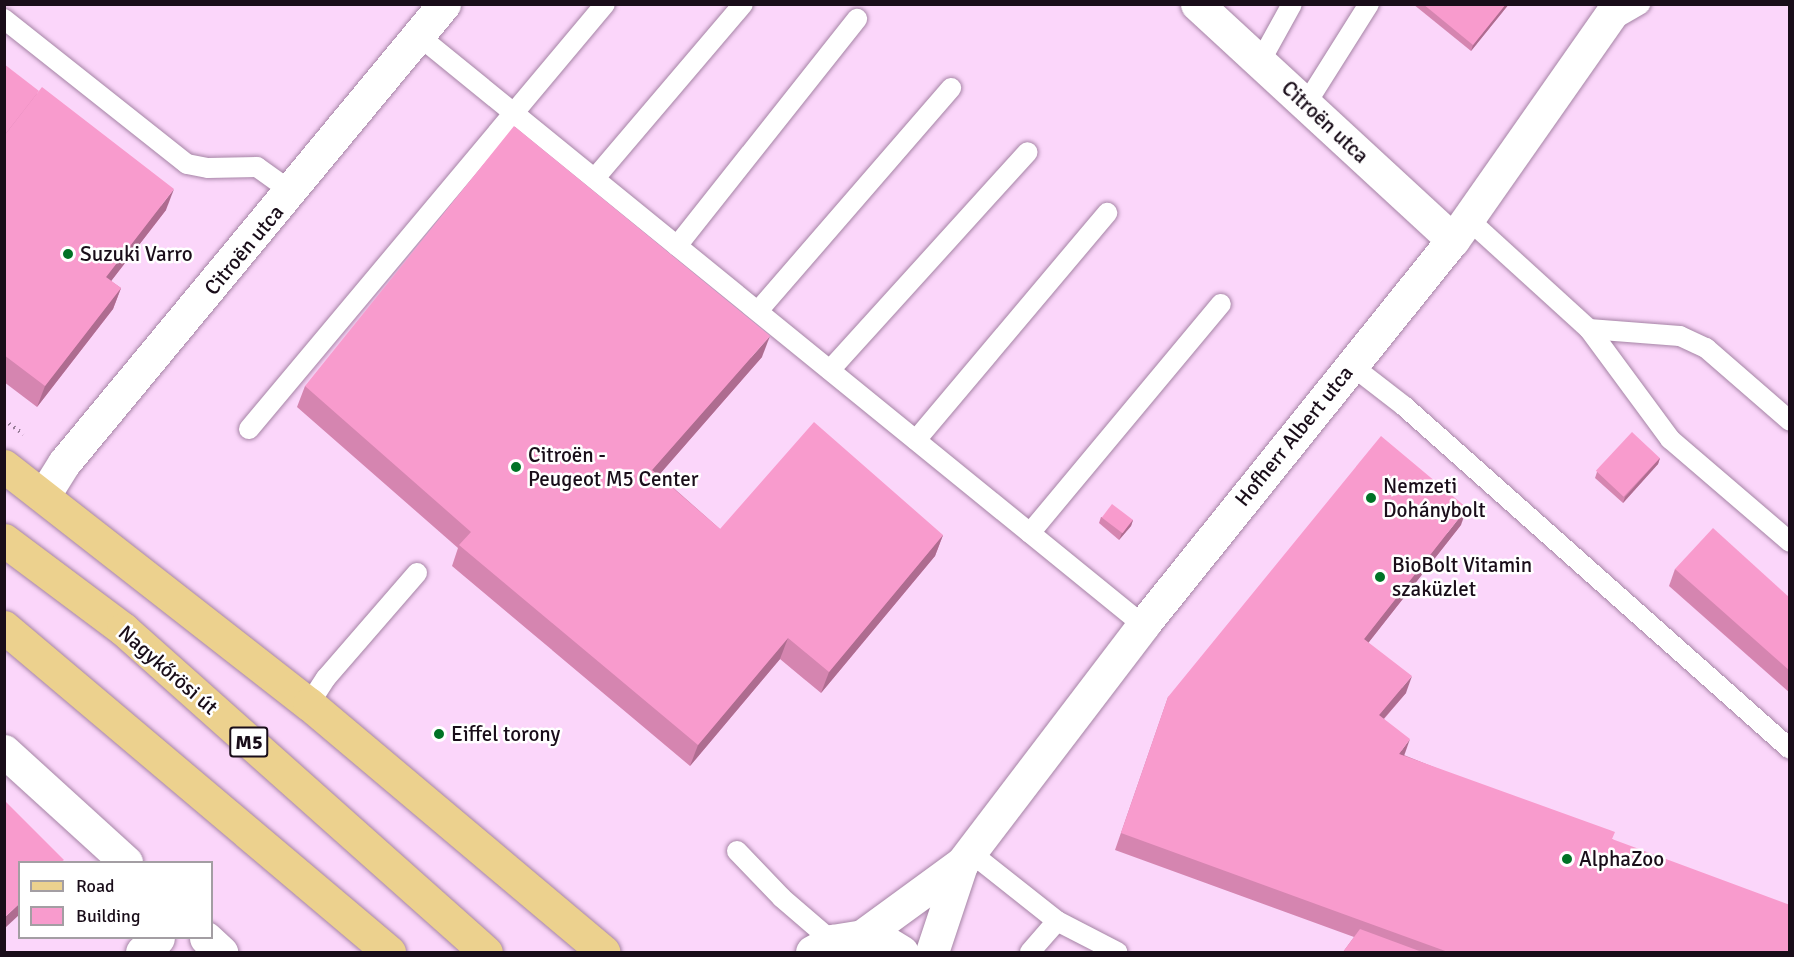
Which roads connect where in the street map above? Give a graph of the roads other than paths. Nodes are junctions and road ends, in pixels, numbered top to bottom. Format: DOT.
graph roads {
  1 [pos="444,4"];
  2 [pos="605,4"];
  3 [pos="743,4"];
  4 [pos="1197,4"];
  5 [pos="1292,4"];
  6 [pos="1369,4"];
  7 [pos="1640,4"];
  8 [pos="1611,15"];
  9 [pos="857,19"];
  10 [pos="4,20"];
  11 [pos="419,36"];
  12 [pos="1260,62"];
  13 [pos="951,88"];
  14 [pos="1306,104"];
  15 [pos="514,113"];
  16 [pos="1028,152"];
  17 [pos="595,178"];
  18 [pos="292,192"];
  19 [pos="1107,213"];
  20 [pos="1460,229"];
  21 [pos="677,246"];
  22 [pos="1221,304"];
  23 [pos="758,311"];
  24 [pos="1589,329"];
  25 [pos="1351,365"];
  26 [pos="831,370"];
  27 [pos="1790,421"];
  28 [pos="249,429"];
  29 [pos="916,440"];
  30 [pos="4,466"];
  31 [pos="44,495"];
  32 [pos="1030,533"];
  33 [pos="4,540"];
  34 [pos="1790,542"];
  35 [pos="417,573"];
  36 [pos="1143,625"];
  37 [pos="4,627"];
  38 [pos="309,704"];
  39 [pos="1790,749"];
  40 [pos="4,751"];
  41 [pos="737,851"];
  42 [pos="966,858"];
  43 [pos="125,861"];
  44 [pos="1057,921"];
  45 [pos="157,939"];
  46 [pos="207,939"];
  47 [pos="835,943"];
  48 [pos="142,952"];
  49 [pos="221,952"];
  50 [pos="389,952"];
  51 [pos="486,952"];
  52 [pos="603,952"];
  53 [pos="902,952"];
  54 [pos="932,952"];
  55 [pos="1030,952"];
  56 [pos="1117,952"];
  1 -- 11 [label="street, Citroën utca"];
  2 -- 15 [label="lane"];
  3 -- 17 [label="lane"];
  4 -- 12 [label="street, Citroën utca"];
  5 -- 12 [label="lane"];
  6 -- 14 [label="lane"];
  7 -- 8 [label="lane"];
  8 -- 20 [label="street, Hofherr Albert utca"];
  9 -- 21 [label="lane"];
  10 -- 18 [label="lane"];
  11 -- 15 [label="lane"];
  11 -- 18 [label="street, Citroën utca"];
  12 -- 14 [label="street, Citroën utca"];
  13 -- 23 [label="lane"];
  14 -- 20 [label="street, Citroën utca"];
  15 -- 17 [label="lane"];
  15 -- 28 [label="lane"];
  16 -- 26 [label="lane"];
  17 -- 21 [label="lane"];
  18 -- 31 [label="street, Citroën utca"];
  19 -- 29 [label="lane"];
  20 -- 24 [label="lane"];
  20 -- 25 [label="street, Hofherr Albert utca"];
  21 -- 23 [label="lane"];
  22 -- 32 [label="lane"];
  23 -- 26 [label="lane"];
  24 -- 27 [label="lane"];
  24 -- 34 [label="lane"];
  25 -- 36 [label="street, Hofherr Albert utca"];
  25 -- 39 [label="lane"];
  26 -- 29 [label="lane"];
  29 -- 32 [label="lane"];
  30 -- 31 [label="main road"];
  31 -- 38 [label="main road"];
  32 -- 36 [label="lane"];
  33 -- 51 [label="main road, Nagykőrösi út / M5"];
  35 -- 38 [label="lane"];
  36 -- 42 [label="street, Hofherr Albert utca"];
  37 -- 50 [label="main road"];
  38 -- 52 [label="main road"];
  40 -- 43 [label="street"];
  41 -- 47 [label="lane"];
  42 -- 44 [label="lane"];
  42 -- 47 [label="street, Hofherr Albert utca"];
  42 -- 54 [label="street, Hofherr Albert utca"];
  44 -- 55 [label="lane"];
  44 -- 56 [label="lane"];
  45 -- 48 [label="street"];
  46 -- 49 [label="street"];
  47 -- 53 [label="street"];
}
